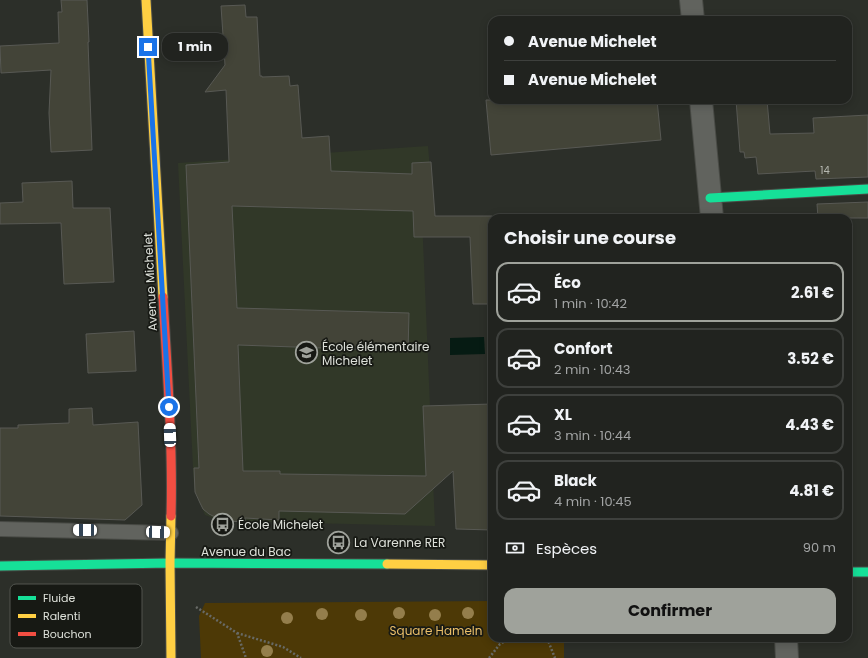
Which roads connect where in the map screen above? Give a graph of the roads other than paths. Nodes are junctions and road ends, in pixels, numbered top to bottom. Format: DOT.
graph roads {
  1 [pos="146,0"];
  2 [pos="691,0"];
  3 [pos="693,16"];
  4 [pos="701,104"];
  5 [pos="868,189"];
  6 [pos="711,208"];
  7 [pos="0,529"];
  8 [pos="171,533"];
  9 [pos="170,563"];
  10 [pos="488,565"];
  11 [pos="0,566"];
  12 [pos="852,572"];
  13 [pos="868,572"];
  14 [pos="786,642"];
  15 [pos="171,658"];
  16 [pos="787,658"];
  1 -- 8 [label="street, Avenue Michelet"];
  2 -- 3 [label="street"];
  4 -- 6 [label="street"];
  5 -- 6 [label="street"];
  7 -- 8 [label="lane"];
  8 -- 9 [label="street, Avenue Michelet"];
  9 -- 10 [label="street, Avenue du Bac"];
  9 -- 11 [label="street, Avenue du Bac"];
  9 -- 15 [label="street, Avenue Michelet"];
  12 -- 13 [label="street"];
  14 -- 16 [label="street"];
}
